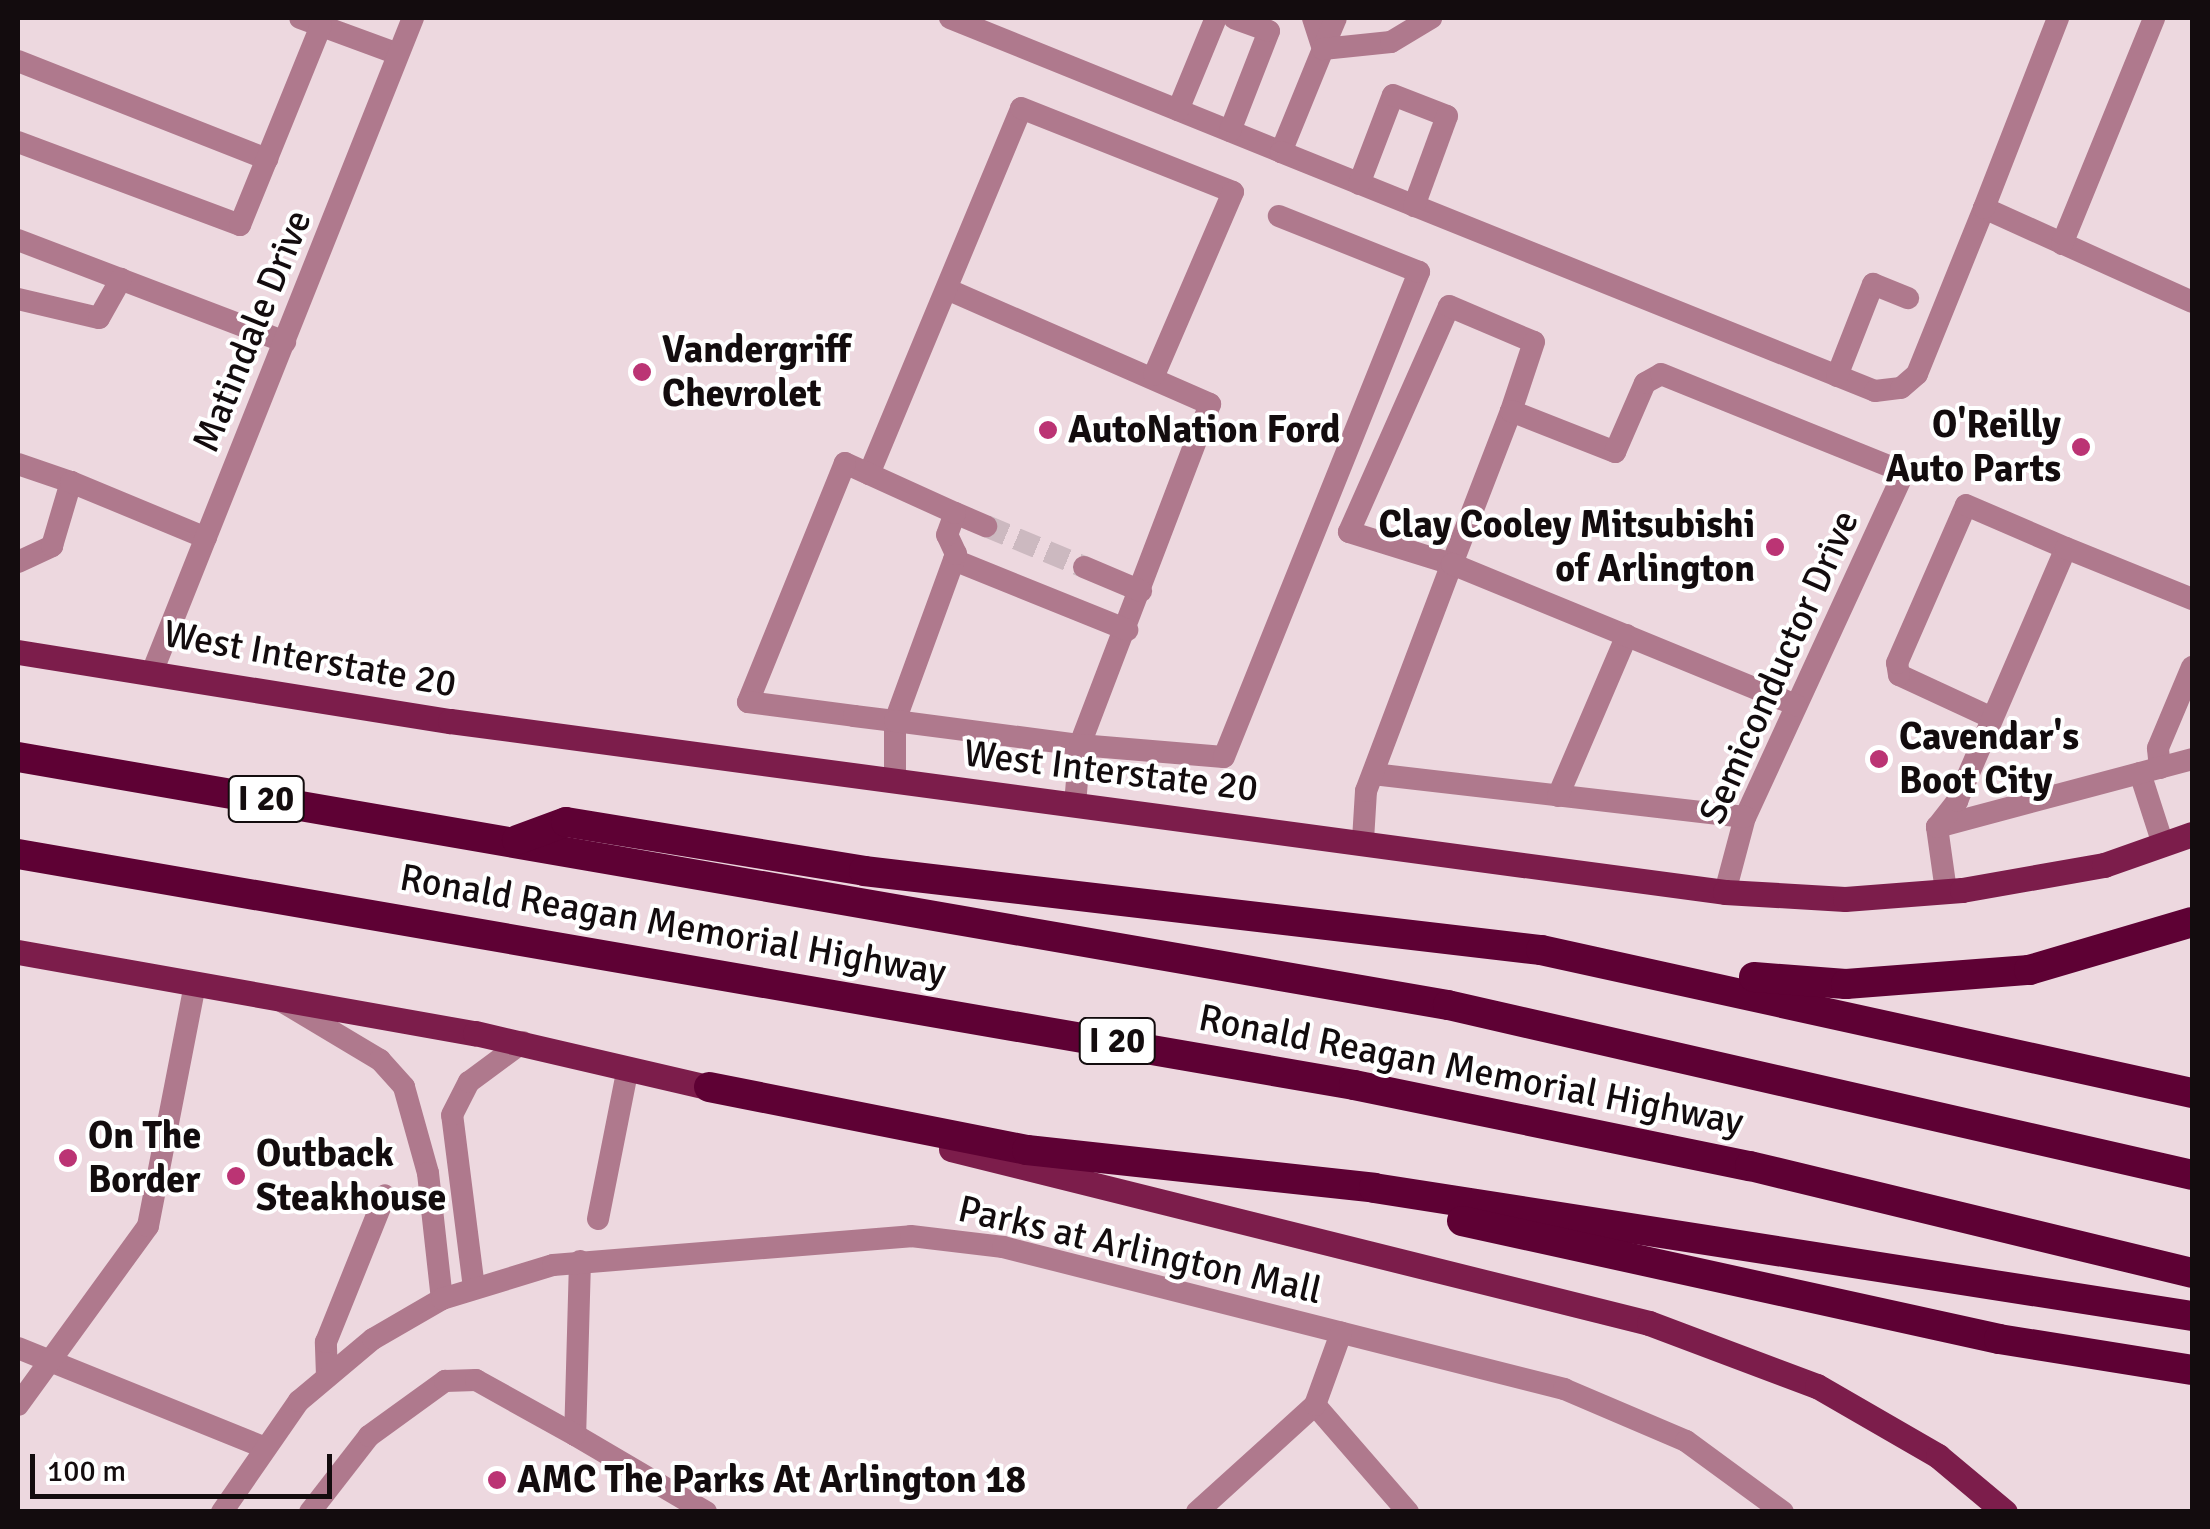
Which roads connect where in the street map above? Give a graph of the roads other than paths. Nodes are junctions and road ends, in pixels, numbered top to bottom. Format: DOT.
graph roads {
  1 [pos="413,18"];
  2 [pos="950,18"];
  3 [pos="1216,18"];
  4 [pos="1234,18"];
  5 [pos="1313,18"];
  6 [pos="1336,18"];
  7 [pos="1430,18"];
  8 [pos="2058,18"];
  9 [pos="2154,18"];
  10 [pos="311,22"];
  11 [pos="1323,49"];
  12 [pos="398,54"];
  13 [pos="18,60"];
  14 [pos="1178,110"];
  15 [pos="1230,132"];
  16 [pos="18,142"];
  17 [pos="1281,152"];
  18 [pos="267,159"];
  19 [pos="1359,184"];
  20 [pos="1414,206"];
  21 [pos="1984,208"];
  22 [pos="1278,216"];
  23 [pos="18,240"];
  24 [pos="2062,244"];
  25 [pos="121,279"];
  26 [pos="949,290"];
  27 [pos="1908,298"];
  28 [pos="18,299"];
  29 [pos="2192,302"];
  30 [pos="285,342"];
  31 [pos="1154,375"];
  32 [pos="1838,376"];
  33 [pos="1511,411"];
  34 [pos="18,464"];
  35 [pos="869,474"];
  36 [pos="70,482"];
  37 [pos="955,514"];
  38 [pos="986,526"];
  39 [pos="206,538"];
  40 [pos="2066,548"];
  41 [pos="954,560"];
  42 [pos="18,562"];
  43 [pos="1452,564"];
  44 [pos="1084,567"];
  45 [pos="1142,591"];
  46 [pos="2192,600"];
  47 [pos="1127,630"];
  48 [pos="1627,635"];
  49 [pos="18,652"];
  50 [pos="2192,666"];
  51 [pos="153,670"];
  52 [pos="1796,705"];
  53 [pos="1990,717"];
  54 [pos="895,721"];
  55 [pos="1080,744"];
  56 [pos="18,757"];
  57 [pos="2192,759"];
  58 [pos="2150,771"];
  59 [pos="1373,774"];
  60 [pos="894,782"];
  61 [pos="1558,796"];
  62 [pos="1074,804"];
  63 [pos="1744,817"];
  64 [pos="1937,827"];
  65 [pos="2192,834"];
  66 [pos="1363,840"];
  67 [pos="514,841"];
  68 [pos="2164,844"];
  69 [pos="18,854"];
  70 [pos="1946,891"];
  71 [pos="1725,892"];
  72 [pos="2192,922"];
  73 [pos="18,952"];
  74 [pos="1649,968"];
  75 [pos="195,984"];
  76 [pos="276,998"];
  77 [pos="523,1042"];
  78 [pos="628,1068"];
  79 [pos="709,1087"];
  80 [pos="2192,1094"];
  81 [pos="1154,1167"];
  82 [pos="2192,1175"];
  83 [pos="385,1195"];
  84 [pos="598,1219"];
  85 [pos="580,1261"];
  86 [pos="2192,1273"];
  87 [pos="474,1288"];
  88 [pos="442,1299"];
  89 [pos="2192,1316"];
  90 [pos="1341,1334"];
  91 [pos="18,1348"];
  92 [pos="48,1361"];
  93 [pos="2192,1370"];
  94 [pos="326,1376"];
  95 [pos="18,1405"];
  96 [pos="1315,1406"];
  97 [pos="575,1435"];
  98 [pos="261,1446"];
  99 [pos="222,1512"];
  100 [pos="310,1512"];
  101 [pos="706,1512"];
  102 [pos="1197,1512"];
  103 [pos="1408,1512"];
  104 [pos="1783,1512"];
  105 [pos="2005,1512"];
  1 -- 12 [label="street, Matindale Drive"];
  2 -- 14 [label="street"];
  3 -- 14 [label="street"];
  4 -- 15 [label="street"];
  5 -- 11 [label="street"];
  6 -- 11 [label="street"];
  7 -- 11 [label="street"];
  8 -- 21 [label="street"];
  9 -- 24 [label="street"];
  10 -- 12 [label="street"];
  10 -- 18 [label="street"];
  11 -- 17 [label="street"];
  12 -- 30 [label="street, Matindale Drive"];
  13 -- 18 [label="street"];
  14 -- 15 [label="street"];
  15 -- 17 [label="street"];
  16 -- 18 [label="street"];
  17 -- 19 [label="street"];
  19 -- 20 [label="street"];
  19 -- 20 [label="street"];
  20 -- 32 [label="street"];
  21 -- 24 [label="street"];
  21 -- 32 [label="street"];
  22 -- 55 [label="street"];
  23 -- 25 [label="street"];
  24 -- 29 [label="street"];
  25 -- 28 [label="street"];
  25 -- 30 [label="street"];
  26 -- 31 [label="street"];
  26 -- 31 [label="street"];
  26 -- 35 [label="street"];
  27 -- 32 [label="street"];
  30 -- 39 [label="street, Matindale Drive"];
  31 -- 45 [label="street"];
  33 -- 43 [label="street"];
  33 -- 43 [label="street"];
  33 -- 52 [label="street, Semiconductor Drive"];
  34 -- 36 [label="street"];
  35 -- 37 [label="street"];
  35 -- 54 [label="street"];
  36 -- 39 [label="street"];
  36 -- 42 [label="street"];
  37 -- 38 [label="street"];
  37 -- 41 [label="street"];
  39 -- 51 [label="street, Matindale Drive"];
  40 -- 46 [label="street"];
  40 -- 53 [label="street"];
  40 -- 53 [label="street"];
  41 -- 47 [label="street"];
  41 -- 54 [label="street"];
  43 -- 48 [label="street"];
  43 -- 59 [label="street"];
  44 -- 45 [label="street"];
  45 -- 47 [label="street"];
  47 -- 55 [label="street"];
  48 -- 52 [label="street"];
  48 -- 61 [label="street"];
  49 -- 51 [label="main road, West Interstate 20"];
  50 -- 58 [label="street"];
  51 -- 60 [label="main road, West Interstate 20"];
  52 -- 63 [label="street, Semiconductor Drive"];
  53 -- 64 [label="street"];
  54 -- 55 [label="street"];
  54 -- 60 [label="street"];
  55 -- 62 [label="street"];
  56 -- 67 [label="highway, Ronald Reagan Memorial Highway / I 20"];
  57 -- 58 [label="street"];
  58 -- 64 [label="street"];
  58 -- 68 [label="street"];
  59 -- 61 [label="street"];
  59 -- 66 [label="street"];
  60 -- 62 [label="main road, West Interstate 20"];
  61 -- 63 [label="street"];
  62 -- 66 [label="main road, West Interstate 20"];
  63 -- 71 [label="street, Semiconductor Drive"];
  64 -- 70 [label="street"];
  65 -- 68 [label="main road, West Interstate 20"];
  66 -- 71 [label="main road, West Interstate 20"];
  67 -- 74 [label="highway"];
  67 -- 82 [label="highway, Ronald Reagan Memorial Highway / I 20"];
  68 -- 70 [label="main road, West Interstate 20"];
  69 -- 86 [label="highway, Ronald Reagan Memorial Highway / I 20"];
  70 -- 71 [label="main road, West Interstate 20"];
  72 -- 74 [label="highway"];
  73 -- 75 [label="main road"];
  74 -- 80 [label="highway"];
  75 -- 76 [label="main road"];
  75 -- 92 [label="street"];
  76 -- 77 [label="main road"];
  76 -- 88 [label="street"];
  77 -- 78 [label="main road"];
  77 -- 87 [label="street"];
  78 -- 79 [label="main road"];
  78 -- 84 [label="street"];
  79 -- 81 [label="highway"];
  79 -- 105 [label="main road"];
  81 -- 89 [label="highway"];
  81 -- 93 [label="highway"];
  83 -- 94 [label="street"];
  85 -- 87 [label="street, Parks at Arlington Mall"];
  85 -- 90 [label="street, Parks at Arlington Mall"];
  85 -- 97 [label="street"];
  87 -- 88 [label="street, Parks at Arlington Mall"];
  88 -- 94 [label="street, Parks at Arlington Mall"];
  90 -- 96 [label="street"];
  90 -- 104 [label="street, Parks at Arlington Mall"];
  91 -- 92 [label="street"];
  92 -- 95 [label="street"];
  92 -- 98 [label="street"];
  94 -- 98 [label="street, Parks at Arlington Mall"];
  96 -- 102 [label="street"];
  96 -- 103 [label="street"];
  97 -- 100 [label="street"];
  97 -- 101 [label="street"];
  98 -- 99 [label="street, Parks at Arlington Mall"];
}
